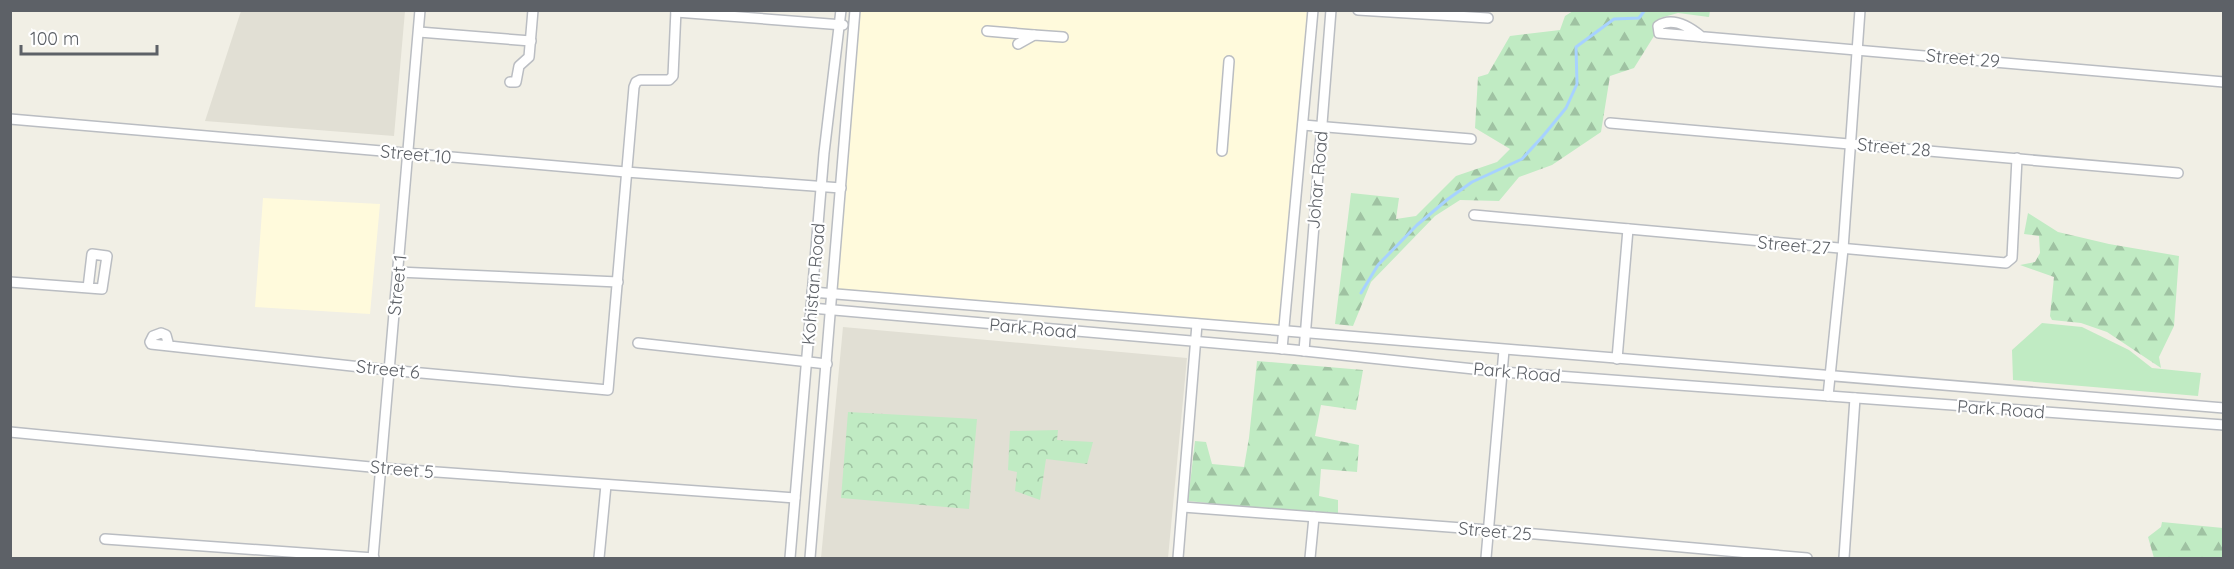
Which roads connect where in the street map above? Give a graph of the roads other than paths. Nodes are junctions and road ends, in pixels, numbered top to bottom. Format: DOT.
graph roads {
  1 [pos="420,10"];
  2 [pos="533,10"];
  3 [pos="841,10"];
  4 [pos="855,10"];
  5 [pos="1312,10"];
  6 [pos="1331,10"];
  7 [pos="1358,10"];
  8 [pos="1860,10"];
  9 [pos="676,11"];
  10 [pos="1488,18"];
  11 [pos="839,25"];
  12 [pos="854,26"];
  13 [pos="987,31"];
  14 [pos="418,32"];
  15 [pos="1034,35"];
  16 [pos="1063,37"];
  17 [pos="1702,37"];
  18 [pos="531,41"];
  19 [pos="1018,44"];
  20 [pos="1857,49"];
  21 [pos="1229,61"];
  22 [pos="510,82"];
  23 [pos="2223,82"];
  24 [pos="10,119"];
  25 [pos="1610,123"];
  26 [pos="1303,125"];
  27 [pos="1321,126"];
  28 [pos="1471,139"];
  29 [pos="1850,144"];
  30 [pos="1222,151"];
  31 [pos="409,153"];
  32 [pos="824,153"];
  33 [pos="844,155"];
  34 [pos="2017,159"];
  35 [pos="626,172"];
  36 [pos="2178,173"];
  37 [pos="821,186"];
  38 [pos="841,188"];
  39 [pos="1474,215"];
  40 [pos="1628,230"];
  41 [pos="1843,249"];
  42 [pos="398,272"];
  43 [pos="10,282"];
  44 [pos="618,282"];
  45 [pos="88,288"];
  46 [pos="812,292"];
  47 [pos="832,293"];
  48 [pos="810,308"];
  49 [pos="831,310"];
  50 [pos="1197,324"];
  51 [pos="1285,331"];
  52 [pos="1304,333"];
  53 [pos="1196,342"];
  54 [pos="638,343"];
  55 [pos="169,346"];
  56 [pos="1282,349"];
  57 [pos="1504,350"];
  58 [pos="1304,351"];
  59 [pos="1617,359"];
  60 [pos="806,362"];
  61 [pos="826,364"];
  62 [pos="388,369"];
  63 [pos="1502,372"];
  64 [pos="1829,377"];
  65 [pos="1828,396"];
  66 [pos="1855,398"];
  67 [pos="2223,408"];
  68 [pos="2223,425"];
  69 [pos="10,432"];
  70 [pos="381,468"];
  71 [pos="606,484"];
  72 [pos="795,498"];
  73 [pos="1183,507"];
  74 [pos="1314,517"];
  75 [pos="1489,530"];
  76 [pos="105,539"];
  77 [pos="373,558"];
  78 [pos="599,558"];
  79 [pos="790,558"];
  80 [pos="810,558"];
  81 [pos="1178,558"];
  82 [pos="1310,558"];
  83 [pos="1486,558"];
  84 [pos="1807,558"];
  85 [pos="1844,558"];
  1 -- 14 [label="street, Street 1"];
  2 -- 18 [label="street"];
  3 -- 11 [label="street, Kohistan Road"];
  4 -- 12 [label="street, Kohistan Road"];
  5 -- 26 [label="street, Johar Road"];
  6 -- 27 [label="street, Johar Road"];
  7 -- 10 [label="street"];
  8 -- 20 [label="street"];
  9 -- 11 [label="street"];
  9 -- 35 [label="street"];
  11 -- 12 [label="street"];
  11 -- 32 [label="street, Kohistan Road"];
  12 -- 33 [label="street, Kohistan Road"];
  13 -- 15 [label="street"];
  14 -- 18 [label="street"];
  14 -- 31 [label="street, Street 1"];
  15 -- 16 [label="street"];
  15 -- 19 [label="street"];
  17 -- 20 [label="street, Street 29"];
  18 -- 22 [label="street"];
  20 -- 23 [label="street, Street 29"];
  20 -- 29 [label="street"];
  21 -- 30 [label="street"];
  24 -- 31 [label="street, Street 10"];
  25 -- 29 [label="street, Street 28"];
  26 -- 27 [label="street"];
  26 -- 51 [label="street, Johar Road"];
  27 -- 28 [label="street"];
  27 -- 52 [label="street, Johar Road"];
  29 -- 34 [label="street, Street 28"];
  29 -- 41 [label="street"];
  31 -- 35 [label="street, Street 10"];
  31 -- 42 [label="street, Street 1"];
  32 -- 33 [label="street"];
  32 -- 37 [label="street, Kohistan Road"];
  33 -- 38 [label="street, Kohistan Road"];
  34 -- 36 [label="street, Street 28"];
  34 -- 41 [label="street, Street 27"];
  35 -- 37 [label="street, Street 10"];
  35 -- 44 [label="street"];
  37 -- 38 [label="street, Street 10"];
  37 -- 46 [label="street, Kohistan Road"];
  38 -- 47 [label="street, Kohistan Road"];
  39 -- 40 [label="street, Street 27"];
  40 -- 41 [label="street, Street 27"];
  40 -- 59 [label="street"];
  41 -- 64 [label="street"];
  42 -- 44 [label="street"];
  42 -- 62 [label="street, Street 1"];
  43 -- 45 [label="street"];
  44 -- 62 [label="street, Street 6"];
  46 -- 47 [label="street, Park Road"];
  46 -- 48 [label="street, Kohistan Road"];
  47 -- 49 [label="street, Kohistan Road"];
  47 -- 50 [label="street, Park Road"];
  48 -- 49 [label="street, Park Road"];
  48 -- 60 [label="street, Kohistan Road"];
  49 -- 53 [label="street, Park Road"];
  49 -- 61 [label="street, Kohistan Road"];
  50 -- 51 [label="street, Park Road"];
  50 -- 53 [label="street"];
  51 -- 52 [label="street, Park Road"];
  51 -- 56 [label="street, Johar Road"];
  52 -- 57 [label="street, Park Road"];
  52 -- 58 [label="street, Johar Road"];
  53 -- 56 [label="street, Park Road"];
  53 -- 73 [label="street"];
  54 -- 60 [label="street"];
  55 -- 62 [label="street, Street 6"];
  56 -- 58 [label="street, Park Road"];
  57 -- 59 [label="street, Park Road"];
  57 -- 63 [label="street"];
  58 -- 63 [label="street, Park Road"];
  59 -- 64 [label="street, Park Road"];
  60 -- 61 [label="street"];
  60 -- 72 [label="street, Kohistan Road"];
  61 -- 80 [label="street, Kohistan Road"];
  62 -- 70 [label="street, Street 1"];
  63 -- 65 [label="street, Park Road"];
  63 -- 75 [label="street"];
  64 -- 65 [label="street"];
  64 -- 67 [label="street, Park Road"];
  65 -- 66 [label="street, Park Road"];
  66 -- 68 [label="street, Park Road"];
  66 -- 85 [label="street"];
  69 -- 70 [label="street, Street 5"];
  70 -- 71 [label="street, Street 5"];
  70 -- 77 [label="street, Street 1"];
  71 -- 72 [label="street, Street 5"];
  71 -- 78 [label="street"];
  72 -- 79 [label="street, Kohistan Road"];
  73 -- 74 [label="street, Street 25"];
  73 -- 81 [label="street"];
  74 -- 75 [label="street, Street 25"];
  74 -- 82 [label="street"];
  75 -- 83 [label="street"];
  75 -- 84 [label="street, Street 25"];
  76 -- 77 [label="street"];
}
